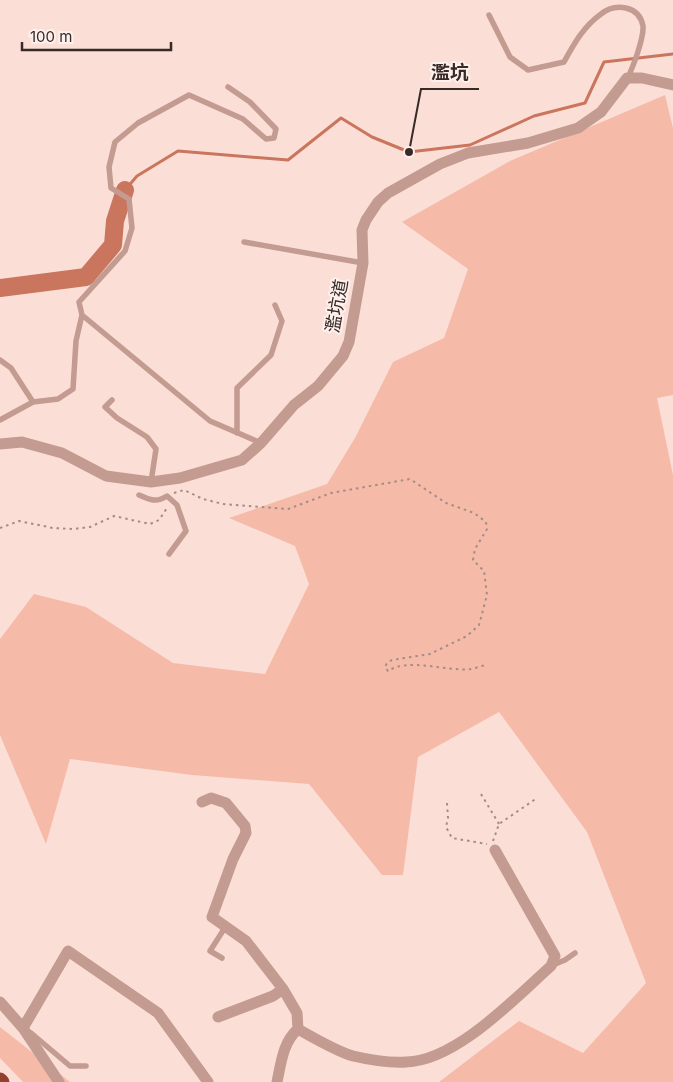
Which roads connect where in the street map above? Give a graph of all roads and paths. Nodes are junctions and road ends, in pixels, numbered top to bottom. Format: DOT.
graph roads {
  1 [pos="489,15"];
  2 [pos="628,78"];
  3 [pos="673,85"];
  4 [pos="228,86"];
  5 [pos="244,242"];
  6 [pos="363,263"];
  7 [pos="275,305"];
  8 [pos="82,315"];
  9 [pos="0,360"];
  10 [pos="112,400"];
  11 [pos="33,402"];
  12 [pos="0,420"];
  13 [pos="237,432"];
  14 [pos="2,441"];
  15 [pos="261,444"];
  16 [pos="151,482"];
  17 [pos="139,495"];
  18 [pos="167,496"];
  19 [pos="0,528"];
  20 [pos="169,554"];
  21 [pos="486,665"];
  22 [pos="481,794"];
  23 [pos="536,798"];
  24 [pos="202,802"];
  25 [pos="447,803"];
  26 [pos="500,824"];
  27 [pos="495,850"];
  28 [pos="226,926"];
  29 [pos="575,953"];
  30 [pos="222,958"];
  31 [pos="551,966"];
  32 [pos="283,989"];
  33 [pos="0,1002"];
  34 [pos="218,1017"];
  35 [pos="23,1028"];
  36 [pos="298,1029"];
  37 [pos="86,1066"];
  38 [pos="58,1082"];
  39 [pos="208,1082"];
  40 [pos="277,1082"];
  1 -- 2 [label="lane"];
  2 -- 3 [label="street"];
  2 -- 6 [label="street, 濫坑道"];
  4 -- 8 [label="lane"];
  5 -- 6 [label="lane"];
  6 -- 15 [label="street, 濫坑道"];
  7 -- 13 [label="lane"];
  8 -- 11 [label="lane"];
  8 -- 13 [label="lane"];
  9 -- 11 [label="lane"];
  10 -- 16 [label="lane"];
  11 -- 12 [label="lane"];
  13 -- 15 [label="lane"];
  14 -- 16 [label="street, 濫坑道"];
  15 -- 16 [label="street, 濫坑道"];
  17 -- 18 [label="lane"];
  18 -- 19 [label="path"];
  18 -- 20 [label="lane"];
  18 -- 21 [label="path"];
  22 -- 26 [label="path"];
  23 -- 26 [label="path"];
  24 -- 28 [label="street"];
  25 -- 26 [label="path"];
  27 -- 31 [label="street"];
  28 -- 30 [label="lane"];
  28 -- 32 [label="street"];
  29 -- 31 [label="lane"];
  31 -- 36 [label="street"];
  32 -- 34 [label="street"];
  32 -- 36 [label="street"];
  33 -- 35 [label="street"];
  35 -- 37 [label="lane"];
  35 -- 38 [label="street"];
  35 -- 39 [label="street"];
  36 -- 40 [label="street"];
}
